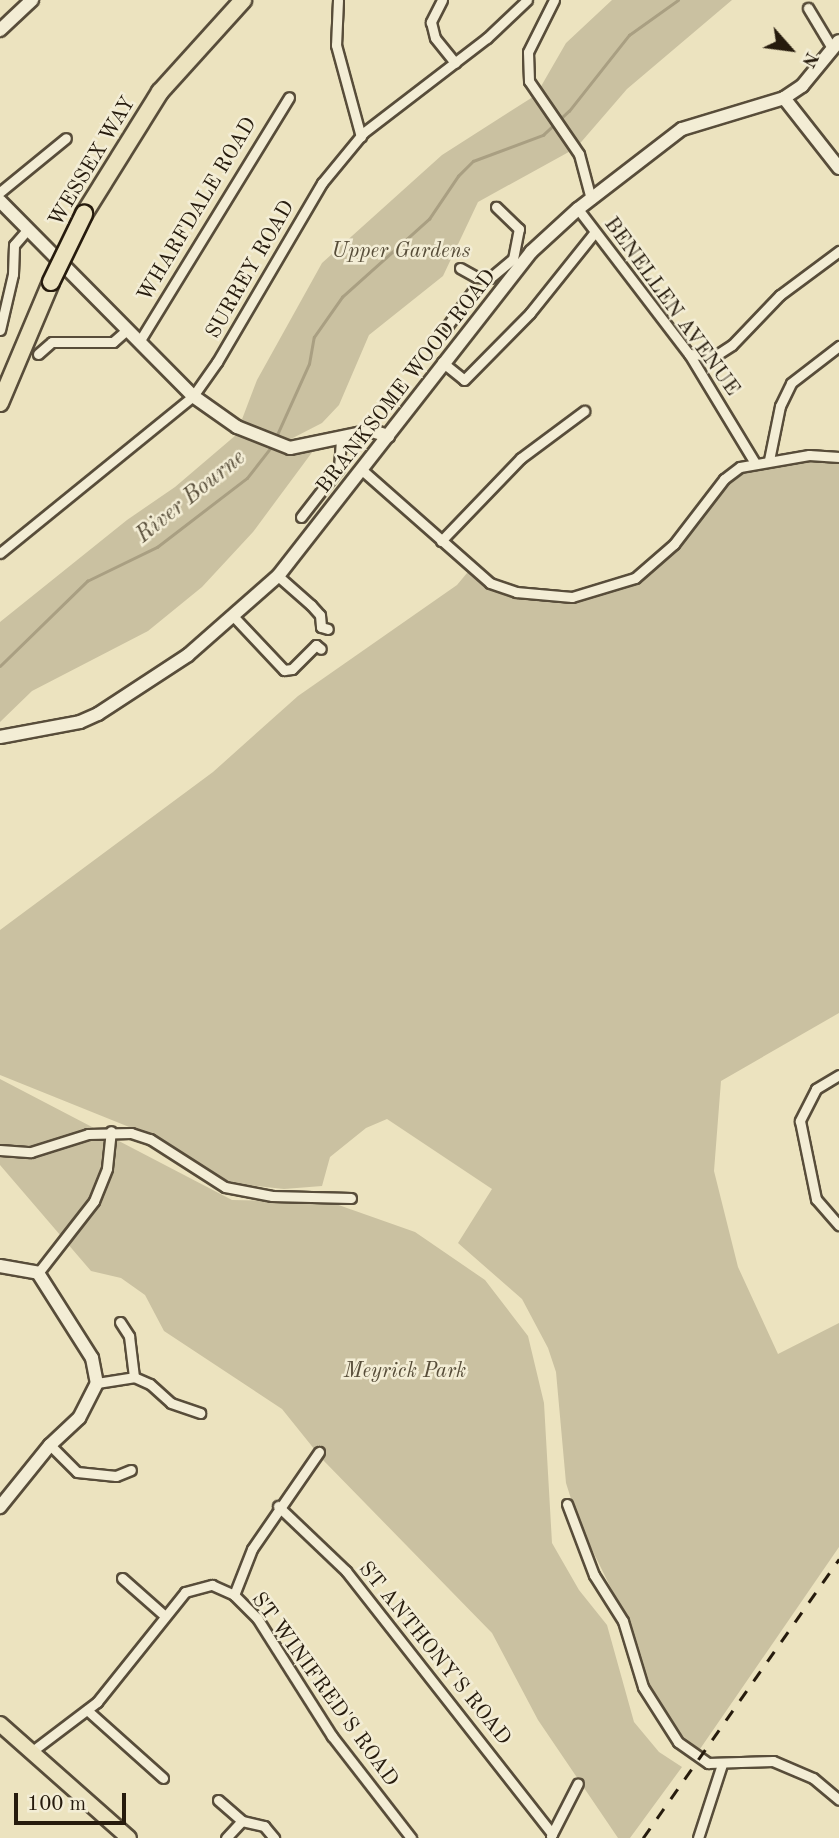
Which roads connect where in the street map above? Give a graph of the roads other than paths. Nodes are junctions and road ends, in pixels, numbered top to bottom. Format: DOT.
graph roads {
  1 [pos="32,0"];
  2 [pos="243,0"];
  3 [pos="338,0"];
  4 [pos="442,0"];
  5 [pos="527,0"];
  6 [pos="554,0"];
  7 [pos="808,8"];
  8 [pos="0,30"];
  9 [pos="835,44"];
  10 [pos="454,63"];
  11 [pos="289,97"];
  12 [pos="784,98"];
  13 [pos="361,137"];
  14 [pos="66,138"];
  15 [pos="839,168"];
  16 [pos="0,192"];
  17 [pos="591,199"];
  18 [pos="0,201"];
  19 [pos="496,207"];
  20 [pos="578,209"];
  21 [pos="28,229"];
  22 [pos="594,233"];
  23 [pos="839,251"];
  24 [pos="460,268"];
  25 [pos="474,291"];
  26 [pos="448,325"];
  27 [pos="0,330"];
  28 [pos="127,331"];
  29 [pos="139,342"];
  30 [pos="839,346"];
  31 [pos="38,354"];
  32 [pos="689,354"];
  33 [pos="442,362"];
  34 [pos="13,368"];
  35 [pos="169,372"];
  36 [pos="204,379"];
  37 [pos="0,390"];
  38 [pos="193,396"];
  39 [pos="0,403"];
  40 [pos="584,411"];
  41 [pos="388,436"];
  42 [pos="341,437"];
  43 [pos="839,457"];
  44 [pos="769,460"];
  45 [pos="755,463"];
  46 [pos="362,470"];
  47 [pos="301,517"];
  48 [pos="441,541"];
  49 [pos="0,553"];
  50 [pos="278,576"];
  51 [pos="234,617"];
  52 [pos="322,629"];
  53 [pos="321,649"];
  54 [pos="0,737"];
  55 [pos="839,1075"];
  56 [pos="111,1131"];
  57 [pos="0,1150"];
  58 [pos="351,1198"];
  59 [pos="839,1226"];
  60 [pos="0,1266"];
  61 [pos="38,1273"];
  62 [pos="120,1322"];
  63 [pos="134,1377"];
  64 [pos="97,1383"];
  65 [pos="200,1413"];
  66 [pos="50,1445"];
  67 [pos="319,1452"];
  68 [pos="131,1470"];
  69 [pos="567,1504"];
  70 [pos="278,1506"];
  71 [pos="0,1507"];
  72 [pos="122,1578"];
  73 [pos="234,1595"];
  74 [pos="164,1615"];
  75 [pos="87,1710"];
  76 [pos="0,1724"];
  77 [pos="31,1752"];
  78 [pos="722,1764"];
  79 [pos="163,1778"];
  80 [pos="578,1783"];
  81 [pos="218,1800"];
  82 [pos="839,1800"];
  83 [pos="242,1821"];
  84 [pos="123,1836"];
  85 [pos="551,1836"];
  86 [pos="226,1838"];
  87 [pos="274,1838"];
  88 [pos="411,1838"];
  89 [pos="698,1838"];
  1 -- 8 [label="street"];
  2 -- 34 [label="highway, WESSEX WAY, bridge"];
  3 -- 13 [label="street"];
  4 -- 10 [label="street"];
  5 -- 10 [label="street, SURREY ROAD"];
  6 -- 17 [label="street"];
  7 -- 9 [label="street"];
  9 -- 12 [label="street, BRANKSOME WOOD ROAD"];
  10 -- 13 [label="street, SURREY ROAD"];
  11 -- 29 [label="street, WHARFDALE ROAD"];
  12 -- 15 [label="street"];
  12 -- 17 [label="street, BRANKSOME WOOD ROAD"];
  13 -- 36 [label="street, SURREY ROAD"];
  14 -- 16 [label="street"];
  17 -- 20 [label="street, BRANKSOME WOOD ROAD"];
  18 -- 21 [label="street"];
  19 -- 24 [label="street"];
  20 -- 22 [label="street, BENELLEN AVENUE"];
  20 -- 33 [label="street, BRANKSOME WOOD ROAD"];
  21 -- 27 [label="street"];
  21 -- 28 [label="street"];
  22 -- 32 [label="street, BENELLEN AVENUE"];
  22 -- 33 [label="street"];
  23 -- 32 [label="street"];
  25 -- 26 [label="street"];
  28 -- 29 [label="street"];
  28 -- 31 [label="street"];
  29 -- 35 [label="street"];
  30 -- 44 [label="street"];
  32 -- 45 [label="street, BENELLEN AVENUE"];
  33 -- 41 [label="street, BRANKSOME WOOD ROAD"];
  34 -- 37 [label="highway, WESSEX WAY"];
  34 -- 39 [label="highway, WESSEX WAY"];
  35 -- 36 [label="street"];
  35 -- 38 [label="street"];
  36 -- 38 [label="street, SURREY ROAD"];
  38 -- 42 [label="street"];
  38 -- 49 [label="street, SURREY ROAD"];
  40 -- 48 [label="street"];
  41 -- 42 [label="street"];
  41 -- 46 [label="street, BRANKSOME WOOD ROAD"];
  42 -- 47 [label="street"];
  43 -- 44 [label="street"];
  44 -- 45 [label="street"];
  45 -- 48 [label="street"];
  46 -- 48 [label="street"];
  46 -- 50 [label="street, BRANKSOME WOOD ROAD"];
  50 -- 51 [label="street, BRANKSOME WOOD ROAD"];
  50 -- 52 [label="street"];
  51 -- 53 [label="street"];
  51 -- 54 [label="street, BRANKSOME WOOD ROAD"];
  55 -- 59 [label="street"];
  56 -- 57 [label="street"];
  56 -- 58 [label="street"];
  56 -- 61 [label="street"];
  60 -- 61 [label="street"];
  61 -- 64 [label="street"];
  62 -- 63 [label="street"];
  63 -- 64 [label="street"];
  63 -- 65 [label="street"];
  64 -- 66 [label="street"];
  66 -- 68 [label="street"];
  66 -- 71 [label="street"];
  67 -- 70 [label="street"];
  69 -- 78 [label="street"];
  70 -- 73 [label="street"];
  70 -- 85 [label="street, ST ANTHONY'S ROAD"];
  72 -- 74 [label="street"];
  73 -- 74 [label="street"];
  73 -- 88 [label="street, ST WINIFRED'S ROAD"];
  74 -- 75 [label="street"];
  75 -- 77 [label="street"];
  75 -- 79 [label="street"];
  76 -- 77 [label="main road"];
  77 -- 84 [label="main road"];
  78 -- 82 [label="street"];
  78 -- 89 [label="street"];
  80 -- 85 [label="street"];
  81 -- 83 [label="street"];
  83 -- 86 [label="street"];
  83 -- 87 [label="street"];
}
